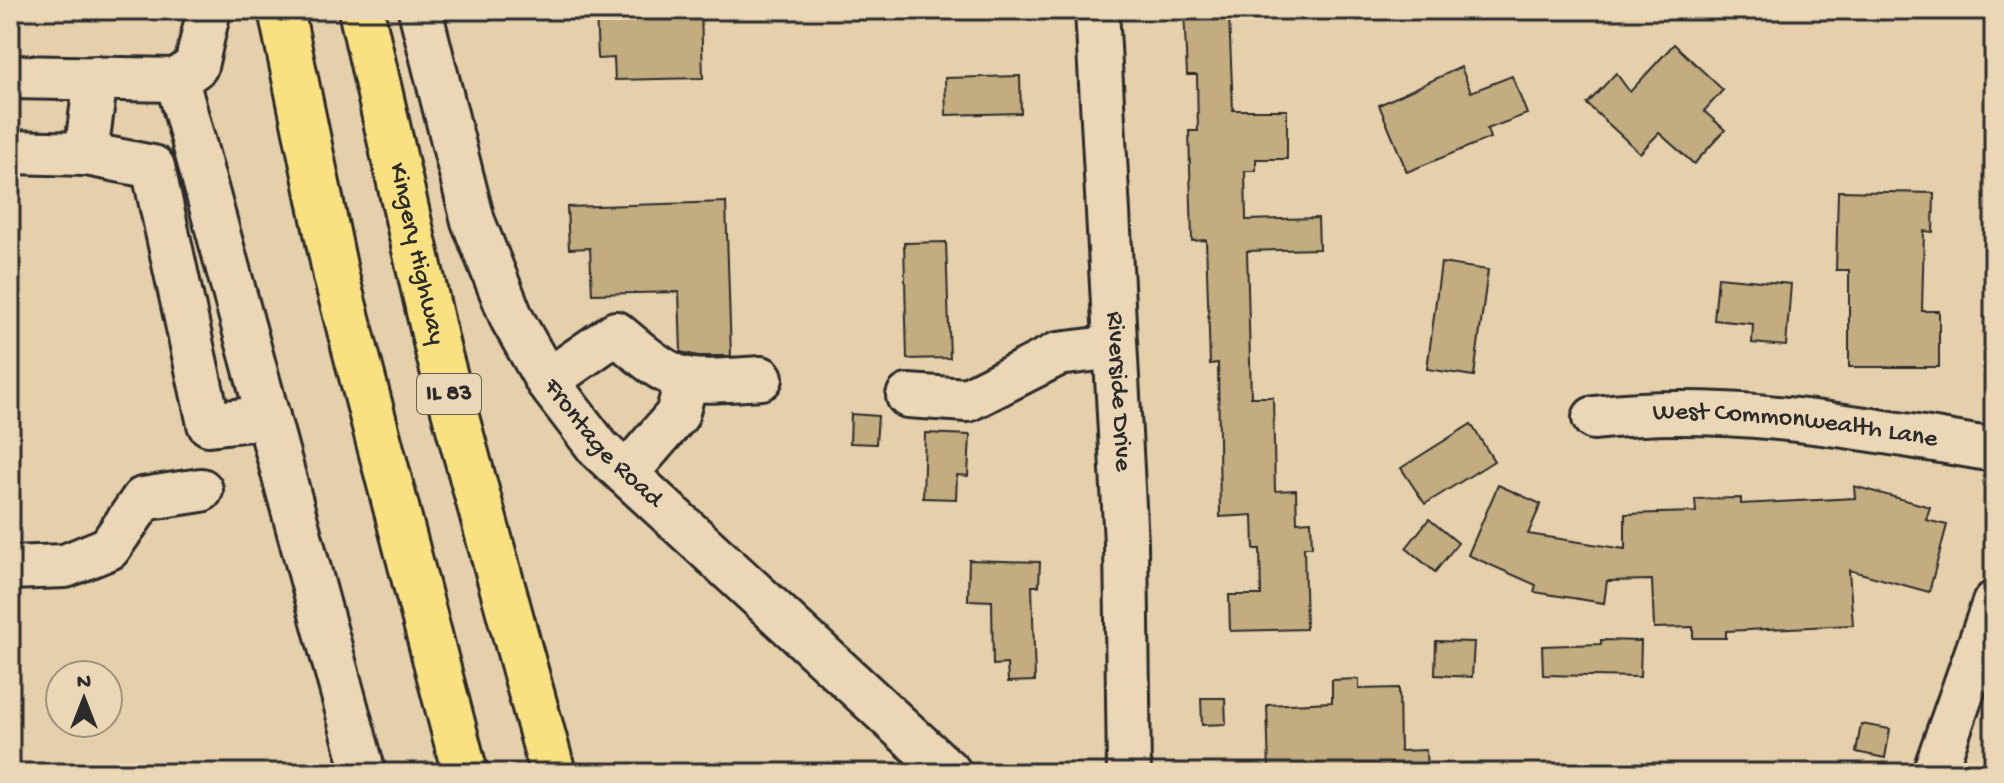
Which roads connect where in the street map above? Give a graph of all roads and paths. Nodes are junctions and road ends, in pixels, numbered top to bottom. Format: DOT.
graph roads {
  1 [pos="209,10"];
  2 [pos="281,10"];
  3 [pos="361,10"];
  4 [pos="420,10"];
  5 [pos="1097,10"];
  6 [pos="10,77"];
  7 [pos="96,78"];
  8 [pos="177,80"];
  9 [pos="10,152"];
  10 [pos="86,154"];
  11 [pos="1115,347"];
  12 [pos="761,378"];
  13 [pos="547,381"];
  14 [pos="686,382"];
  15 [pos="908,396"];
  16 [pos="268,417"];
  17 [pos="1594,418"];
  18 [pos="1994,450"];
  19 [pos="626,474"];
  20 [pos="201,490"];
  21 [pos="10,568"];
  22 [pos="1994,603"];
  23 [pos="463,767"];
  24 [pos="364,773"];
  25 [pos="553,773"];
  26 [pos="950,773"];
  27 [pos="1129,773"];
  28 [pos="1934,773"];
  1 -- 8 [label="street"];
  2 -- 23 [label="highway"];
  3 -- 25 [label="highway, Kingery Highway / IL 83"];
  4 -- 13 [label="street, Frontage Road"];
  5 -- 11 [label="street, Riverside Drive"];
  6 -- 7 [label="street"];
  7 -- 8 [label="street"];
  7 -- 10 [label="street"];
  8 -- 16 [label="street"];
  9 -- 10 [label="street"];
  10 -- 16 [label="street"];
  11 -- 15 [label="street"];
  11 -- 27 [label="street, Riverside Drive"];
  12 -- 14 [label="street"];
  13 -- 14 [label="street"];
  13 -- 19 [label="street, Frontage Road"];
  14 -- 19 [label="street"];
  16 -- 24 [label="street"];
  17 -- 18 [label="street, West Commonwealth Lane"];
  19 -- 26 [label="street, Frontage Road"];
  20 -- 21 [label="street"];
  22 -- 28 [label="street"];
}
